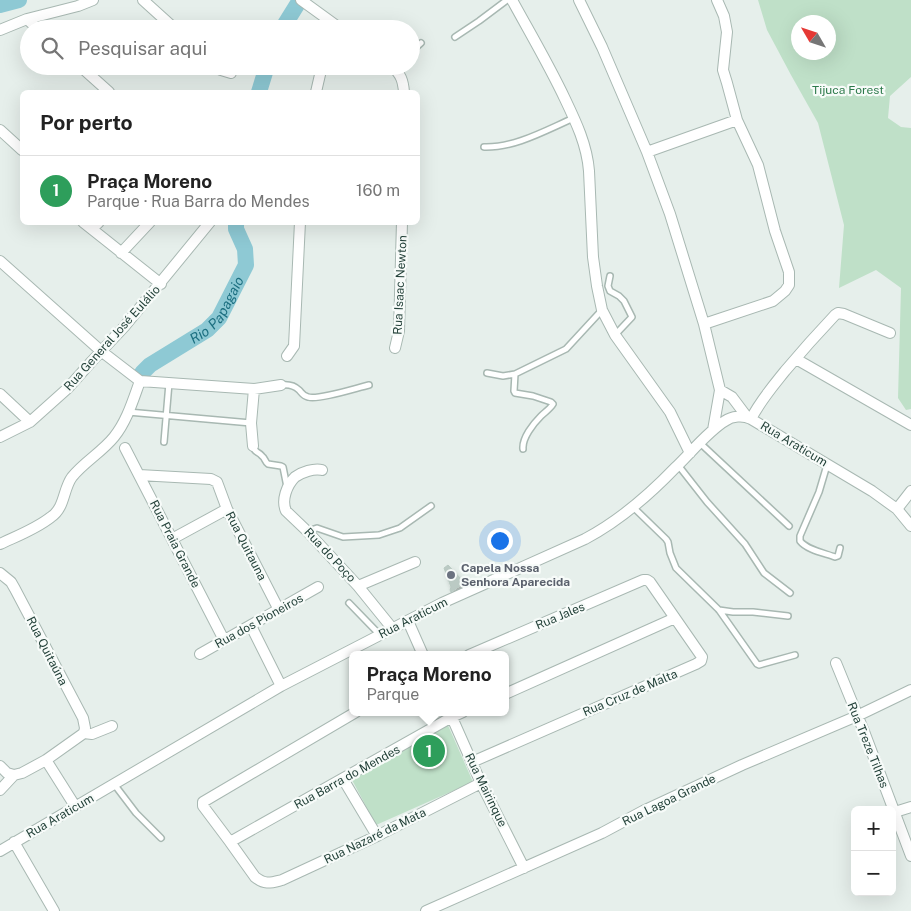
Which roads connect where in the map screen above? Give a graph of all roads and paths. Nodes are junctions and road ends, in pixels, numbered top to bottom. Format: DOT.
graph roads {
  1 [pos="93,0"];
  2 [pos="143,0"];
  3 [pos="507,0"];
  4 [pos="512,0"];
  5 [pos="579,0"];
  6 [pos="717,0"];
  7 [pos="304,2"];
  8 [pos="28,19"];
  9 [pos="165,20"];
  10 [pos="327,20"];
  11 [pos="20,22"];
  12 [pos="0,30"];
  13 [pos="455,37"];
  14 [pos="90,75"];
  15 [pos="320,75"];
  16 [pos="399,75"];
  17 [pos="107,90"];
  18 [pos="316,90"];
  19 [pos="404,90"];
  20 [pos="574,118"];
  21 [pos="736,120"];
  22 [pos="0,130"];
  23 [pos="484,147"];
  24 [pos="20,148"];
  25 [pos="647,152"];
  26 [pos="91,225"];
  27 [pos="147,225"];
  28 [pos="208,225"];
  29 [pos="300,225"];
  30 [pos="402,225"];
  31 [pos="121,253"];
  32 [pos="0,261"];
  33 [pos="610,276"];
  34 [pos="161,284"];
  35 [pos="602,310"];
  36 [pos="704,324"];
  37 [pos="890,333"];
  38 [pos="615,335"];
  39 [pos="395,348"];
  40 [pos="101,351"];
  41 [pos="287,356"];
  42 [pos="796,358"];
  43 [pos="486,373"];
  44 [pos="515,374"];
  45 [pos="140,381"];
  46 [pos="169,382"];
  47 [pos="281,385"];
  48 [pos="369,385"];
  49 [pos="254,389"];
  50 [pos="720,390"];
  51 [pos="0,394"];
  52 [pos="128,412"];
  53 [pos="166,416"];
  54 [pos="749,418"];
  55 [pos="30,422"];
  56 [pos="251,423"];
  57 [pos="911,425"];
  58 [pos="713,430"];
  59 [pos="0,437"];
  60 [pos="164,442"];
  61 [pos="700,443"];
  62 [pos="253,446"];
  63 [pos="125,448"];
  64 [pos="523,449"];
  65 [pos="690,453"];
  66 [pos="827,464"];
  67 [pos="678,465"];
  68 [pos="322,470"];
  69 [pos="139,475"];
  70 [pos="290,484"];
  71 [pos="911,490"];
  72 [pos="431,506"];
  73 [pos="633,507"];
  74 [pos="227,509"];
  75 [pos="897,509"];
  76 [pos="789,526"];
  77 [pos="911,526"];
  78 [pos="308,531"];
  79 [pos="172,539"];
  80 [pos="0,544"];
  81 [pos="840,548"];
  82 [pos="415,562"];
  83 [pos="0,573"];
  84 [pos="650,582"];
  85 [pos="358,586"];
  86 [pos="318,588"];
  87 [pos="790,593"];
  88 [pos="349,603"];
  89 [pos="279,610"];
  90 [pos="719,610"];
  91 [pos="788,616"];
  92 [pos="675,618"];
  93 [pos="408,620"];
  94 [pos="251,626"];
  95 [pos="392,628"];
  96 [pos="380,634"];
  97 [pos="224,640"];
  98 [pos="421,651"];
  99 [pos="478,651"];
  100 [pos="200,654"];
  101 [pos="795,655"];
  102 [pos="836,663"];
  103 [pos="281,686"];
  104 [pos="911,690"];
  105 [pos="509,692"];
  106 [pos="349,716"];
  107 [pos="449,716"];
  108 [pos="451,716"];
  109 [pos="857,716"];
  110 [pos="112,726"];
  111 [pos="84,733"];
  112 [pos="46,760"];
  113 [pos="472,762"];
  114 [pos="0,766"];
  115 [pos="14,776"];
  116 [pos="343,779"];
  117 [pos="114,784"];
  118 [pos="481,784"];
  119 [pos="0,790"];
  120 [pos="75,806"];
  121 [pos="893,806"];
  122 [pos="911,807"];
  123 [pos="896,812"];
  124 [pos="896,815"];
  125 [pos="377,836"];
  126 [pos="161,838"];
  127 [pos="14,842"];
  128 [pos="230,842"];
  129 [pos="0,851"];
  130 [pos="911,856"];
  131 [pos="524,868"];
  132 [pos="54,911"];
  133 [pos="426,911"];
  1 -- 8 [label="street"];
  2 -- 9 [label="street"];
  3 -- 13 [label="lane"];
  4 -- 20 [label="street"];
  5 -- 25 [label="street"];
  6 -- 21 [label="street"];
  7 -- 10 [label="street"];
  11 -- 12 [label="street"];
  14 -- 17 [label="street"];
  15 -- 18 [label="street"];
  16 -- 19 [label="street"];
  20 -- 23 [label="lane"];
  20 -- 35 [label="street"];
  21 -- 25 [label="street"];
  21 -- 36 [label="street"];
  22 -- 24 [label="street"];
  25 -- 36 [label="street"];
  26 -- 31 [label="street"];
  27 -- 31 [label="street"];
  28 -- 34 [label="street, Rua General José Eulálio"];
  29 -- 41 [label="street"];
  30 -- 39 [label="street, Rua Isaac Newton"];
  31 -- 34 [label="street"];
  32 -- 40 [label="street"];
  33 -- 38 [label="lane"];
  34 -- 40 [label="street, Rua General José Eulálio"];
  35 -- 38 [label="street"];
  35 -- 44 [label="lane"];
  36 -- 50 [label="street"];
  37 -- 42 [label="street"];
  38 -- 65 [label="street"];
  40 -- 45 [label="street"];
  40 -- 55 [label="street, Rua General José Eulálio"];
  42 -- 54 [label="street"];
  42 -- 57 [label="street"];
  43 -- 44 [label="lane"];
  44 -- 64 [label="lane"];
  45 -- 46 [label="street"];
  45 -- 52 [label="street"];
  46 -- 49 [label="street"];
  46 -- 53 [label="lane"];
  47 -- 48 [label="lane"];
  47 -- 49 [label="street"];
  49 -- 56 [label="street"];
  50 -- 54 [label="street"];
  50 -- 58 [label="street"];
  51 -- 55 [label="street"];
  52 -- 53 [label="lane"];
  52 -- 80 [label="street"];
  53 -- 56 [label="lane"];
  53 -- 60 [label="lane"];
  54 -- 58 [label="street, Rua Araticum"];
  54 -- 66 [label="street, Rua Araticum"];
  55 -- 59 [label="street, Rua General José Eulálio"];
  56 -- 62 [label="street"];
  58 -- 61 [label="street, Rua Araticum"];
  61 -- 65 [label="street, Rua Araticum"];
  61 -- 76 [label="lane"];
  62 -- 70 [label="lane"];
  63 -- 69 [label="street, Rua Praia Grande"];
  65 -- 67 [label="street, Rua Araticum"];
  66 -- 75 [label="street, Rua Araticum"];
  66 -- 81 [label="lane"];
  67 -- 73 [label="street, Rua Araticum"];
  67 -- 87 [label="lane"];
  68 -- 70 [label="street"];
  69 -- 74 [label="street, Rua Quitauna"];
  69 -- 79 [label="street, Rua Praia Grande"];
  70 -- 78 [label="street, Rua do Poço"];
  71 -- 75 [label="street"];
  72 -- 78 [label="lane"];
  73 -- 90 [label="lane"];
  73 -- 93 [label="street, Rua Araticum"];
  74 -- 79 [label="street"];
  74 -- 89 [label="street, Rua Quitauna"];
  75 -- 77 [label="street, Rua Araticum"];
  78 -- 85 [label="street, Rua do Poço"];
  79 -- 97 [label="street, Rua Praia Grande"];
  82 -- 85 [label="street"];
  83 -- 111 [label="street, Rua Quitaúna"];
  84 -- 92 [label="street, Rua Cruz de Malta"];
  84 -- 99 [label="street, Rua Jales"];
  85 -- 95 [label="street, Rua do Poço"];
  86 -- 89 [label="street, Rua dos Pioneiros"];
  88 -- 96 [label="lane"];
  89 -- 94 [label="street, Rua dos Pioneiros"];
  90 -- 91 [label="lane"];
  90 -- 101 [label="lane"];
  92 -- 105 [label="street"];
  92 -- 113 [label="street, Rua Cruz de Malta"];
  93 -- 95 [label="street, Rua Araticum"];
  93 -- 98 [label="street"];
  94 -- 97 [label="street, Rua dos Pioneiros"];
  94 -- 103 [label="street"];
  95 -- 96 [label="street, Rua Araticum"];
  96 -- 103 [label="street, Rua Araticum"];
  97 -- 100 [label="street, Rua dos Pioneiros"];
  102 -- 109 [label="street, Rua Treze Tilhas"];
  103 -- 117 [label="street, Rua Araticum"];
  104 -- 109 [label="street, Rua Lagoa Grande"];
  106 -- 128 [label="street"];
  107 -- 116 [label="street, Rua Barra do Mendes"];
  108 -- 113 [label="street, Rua Mairinque"];
  109 -- 121 [label="street, Rua Treze Tilhas"];
  109 -- 131 [label="street, Rua Lagoa Grande"];
  110 -- 111 [label="street"];
  111 -- 112 [label="street"];
  112 -- 115 [label="street"];
  112 -- 120 [label="street"];
  113 -- 118 [label="street, Rua Mairinque"];
  114 -- 115 [label="street"];
  115 -- 119 [label="street"];
  116 -- 125 [label="street"];
  116 -- 128 [label="street, Rua Barra do Mendes"];
  117 -- 120 [label="street, Rua Araticum"];
  117 -- 126 [label="lane"];
  118 -- 125 [label="street, Rua Nazaré da Mata"];
  118 -- 131 [label="street, Rua Mairinque"];
  120 -- 127 [label="street, Rua Araticum"];
  122 -- 123 [label="street"];
  124 -- 130 [label="street, Rua Treze Tilhas"];
  125 -- 128 [label="street, Rua Nazaré da Mata"];
  127 -- 129 [label="street, Rua Araticum"];
  127 -- 132 [label="street"];
  131 -- 133 [label="street, Rua Lagoa Grande"];
}
